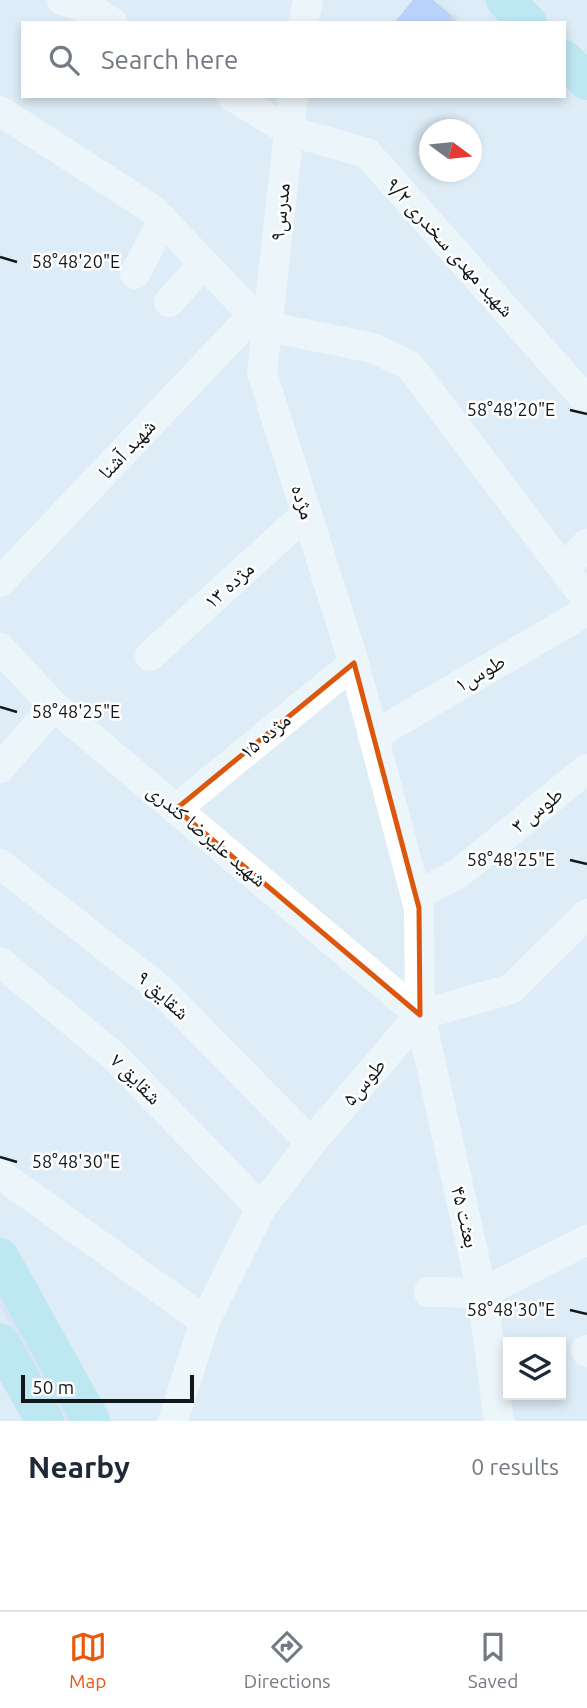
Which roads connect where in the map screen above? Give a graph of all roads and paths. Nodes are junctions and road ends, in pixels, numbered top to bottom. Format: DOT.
graph roads {
  1 [pos="62,0"];
  2 [pos="111,21"];
  3 [pos="566,60"];
  4 [pos="587,81"];
  5 [pos="235,98"];
  6 [pos="293,98"];
  7 [pos="0,111"];
  8 [pos="289,131"];
  9 [pos="163,220"];
  10 [pos="204,264"];
  11 [pos="135,274"];
  12 [pos="169,302"];
  13 [pos="261,321"];
  14 [pos="587,401"];
  15 [pos="307,513"];
  16 [pos="587,544"];
  17 [pos="565,569"];
  18 [pos="0,582"];
  19 [pos="587,600"];
  20 [pos="587,611"];
  21 [pos="0,648"];
  22 [pos="150,656"];
  23 [pos="354,663"];
  24 [pos="54,706"];
  25 [pos="373,736"];
  26 [pos="0,768"];
  27 [pos="587,769"];
  28 [pos="176,809"];
  29 [pos="0,864"];
  30 [pos="416,896"];
  31 [pos="584,923"];
  32 [pos="0,962"];
  33 [pos="420,1015"];
  34 [pos="311,1143"];
  35 [pos="0,1174"];
  36 [pos="261,1208"];
  37 [pos="587,1240"];
  38 [pos="0,1257"];
  39 [pos="429,1292"];
  40 [pos="482,1293"];
  41 [pos="205,1321"];
  42 [pos="0,1342"];
  43 [pos="45,1421"];
  44 [pos="91,1421"];
  45 [pos="173,1421"];
  46 [pos="499,1421"];
  1 -- 2 [label="street"];
  3 -- 4 [label="main road"];
  5 -- 8 [label="street, شهید مهدی سخدری ۹/۲"];
  6 -- 8 [label="street, مدرس۹"];
  7 -- 9 [label="street"];
  8 -- 13 [label="street, مدرس۹"];
  8 -- 14 [label="street, شهید مهدی سخدری ۹/۲"];
  9 -- 10 [label="street"];
  9 -- 11 [label="street"];
  10 -- 12 [label="street"];
  10 -- 13 [label="street"];
  13 -- 15 [label="street, مژده"];
  13 -- 17 [label="street"];
  13 -- 18 [label="street, شهبد آشنا"];
  15 -- 22 [label="street, مژده ۱۳"];
  15 -- 23 [label="street, مژده"];
  16 -- 17 [label="street"];
  17 -- 19 [label="street"];
  20 -- 25 [label="street, طوس۱"];
  21 -- 24 [label="street, شهید علیرضا کندری"];
  23 -- 25 [label="street, مژده"];
  23 -- 28 [label="street, مژده ۱۵"];
  24 -- 26 [label="street"];
  24 -- 28 [label="street, شهید علیرضا کندری"];
  25 -- 30 [label="street, مژده"];
  27 -- 30 [label="street, طوس ۳"];
  28 -- 33 [label="street, شهید علیرضا کندری"];
  29 -- 34 [label="street, شقایق ۹"];
  30 -- 33 [label="street, مژده"];
  31 -- 33 [label="street"];
  32 -- 36 [label="street, شقایق ۷"];
  33 -- 34 [label="street, طوس۵"];
  33 -- 40 [label="street, بعثت ۴۵"];
  34 -- 36 [label="street, طوس۵"];
  35 -- 41 [label="street"];
  36 -- 41 [label="street, طوس۵"];
  37 -- 40 [label="street"];
  38 -- 44 [label="main road"];
  39 -- 40 [label="street"];
  40 -- 46 [label="street, بعثت ۴۵"];
  41 -- 45 [label="street, طوس۵"];
  42 -- 43 [label="main road"];
}
